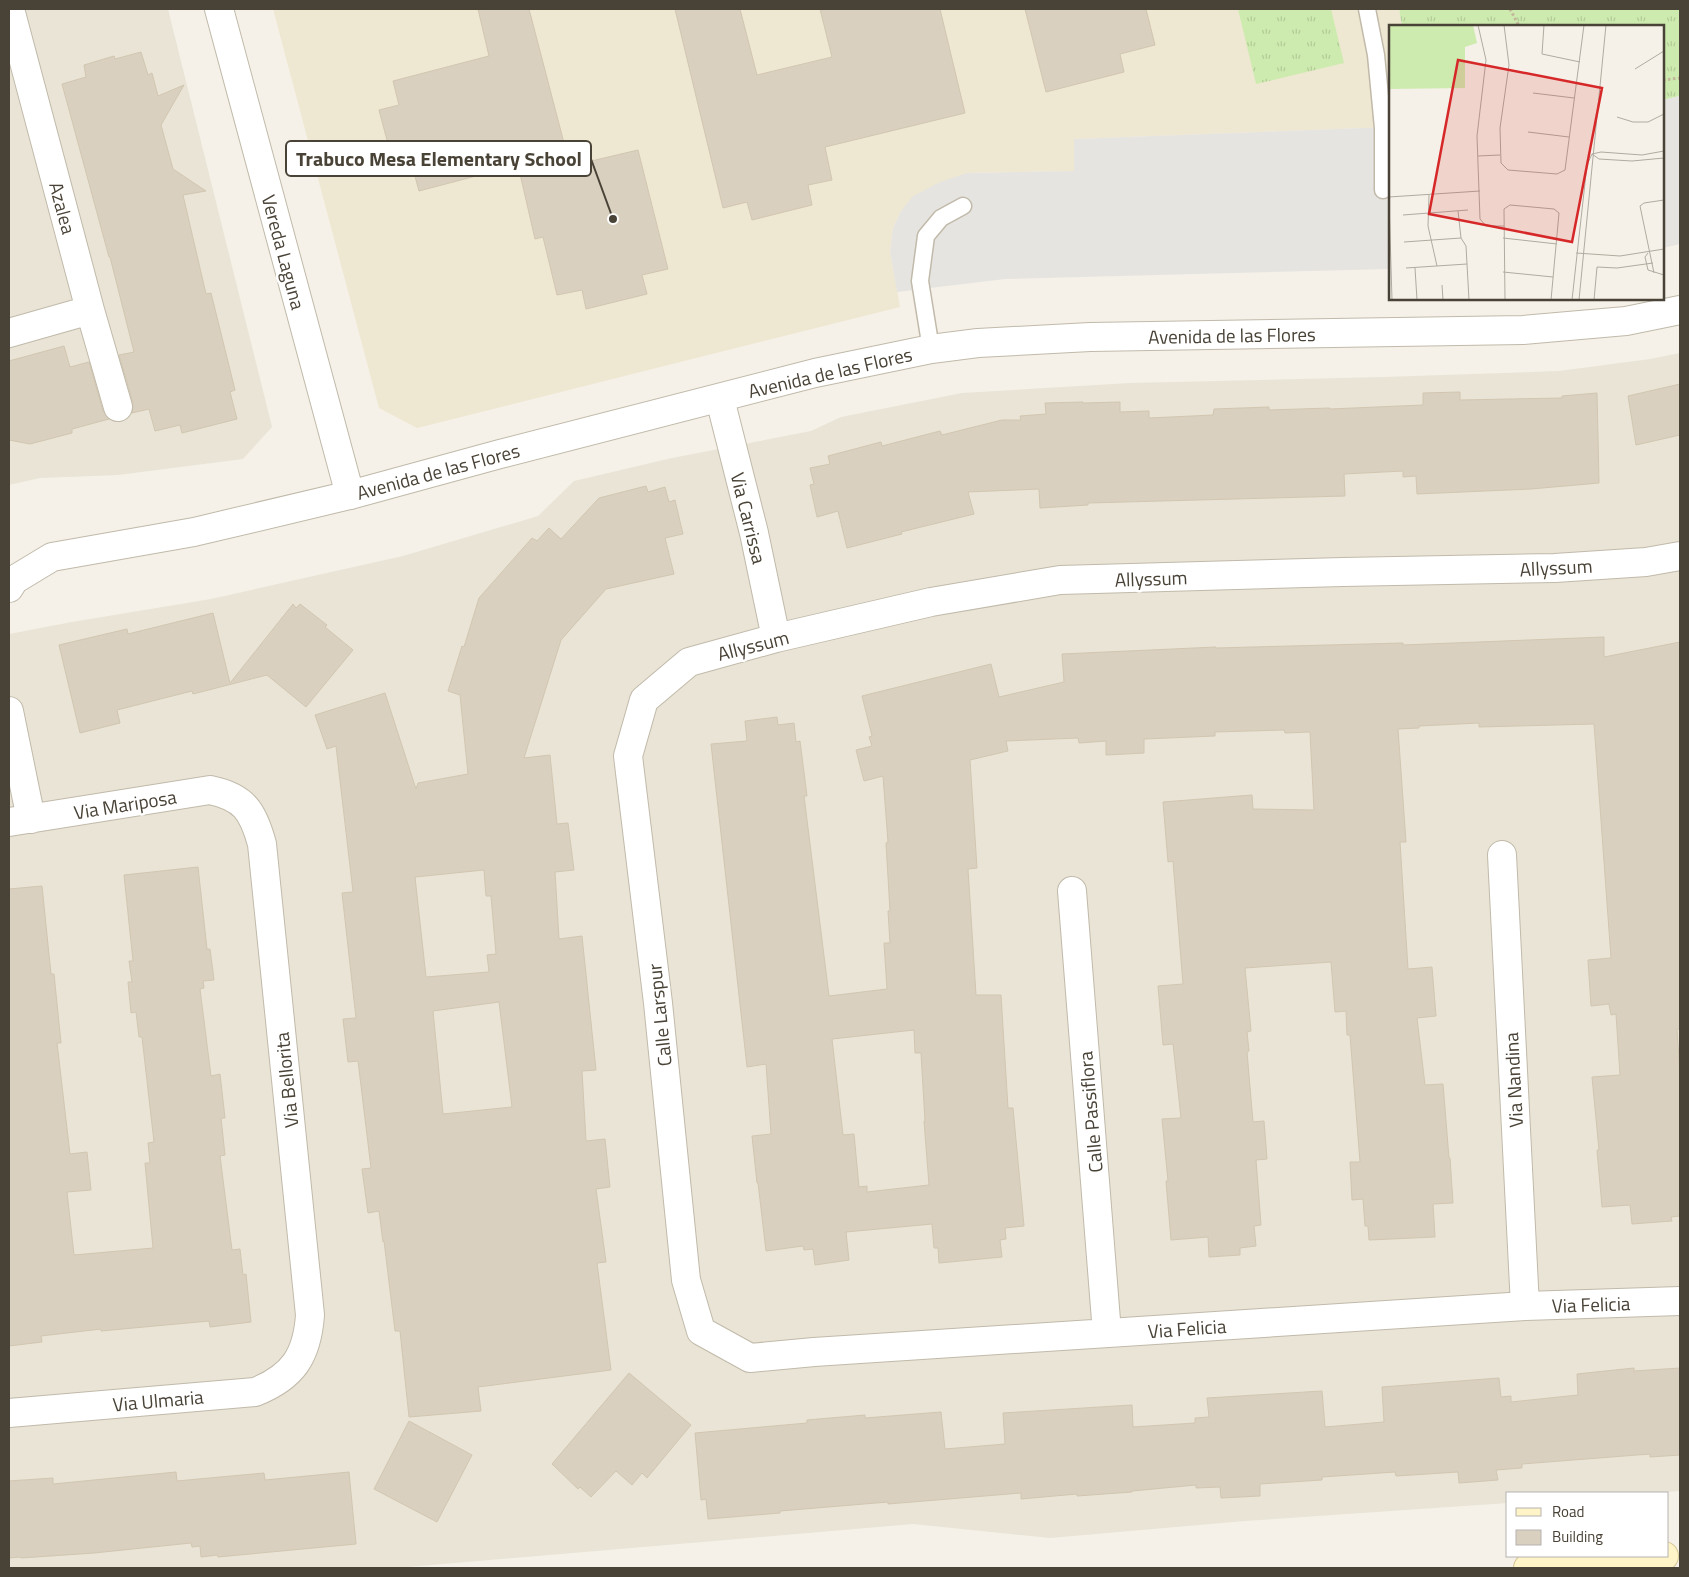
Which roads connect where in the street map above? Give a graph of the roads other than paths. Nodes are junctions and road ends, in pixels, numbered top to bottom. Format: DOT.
graph roads {
  1 [pos="10,9"];
  2 [pos="219,9"];
  3 [pos="1368,9"];
  4 [pos="1383,190"];
  5 [pos="963,206"];
  6 [pos="90,310"];
  7 [pos="1680,310"];
  8 [pos="9,333"];
  9 [pos="931,349"];
  10 [pos="720,398"];
  11 [pos="118,407"];
  12 [pos="350,495"];
  13 [pos="1680,556"];
  14 [pos="9,588"];
  15 [pos="776,638"];
  16 [pos="644,700"];
  17 [pos="9,711"];
  18 [pos="239,801"];
  19 [pos="20,821"];
  20 [pos="1502,854"];
  21 [pos="1072,891"];
  22 [pos="1680,1301"];
  23 [pos="1525,1306"];
  24 [pos="702,1331"];
  25 [pos="1107,1333"];
  26 [pos="297,1363"];
  27 [pos="9,1413"];
  28 [pos="1653,1557"];
  29 [pos="1528,1568"];
  1 -- 6 [label="street, Azalea"];
  2 -- 12 [label="street, Vereda Laguna"];
  3 -- 4 [label="lane"];
  5 -- 9 [label="lane"];
  6 -- 8 [label="street"];
  6 -- 11 [label="street, Azalea"];
  7 -- 9 [label="street, Avenida de las Flores"];
  9 -- 10 [label="street, Avenida de las Flores"];
  10 -- 12 [label="street, Avenida de las Flores"];
  10 -- 15 [label="street, Via Carrissa"];
  12 -- 14 [label="street, Avenida de las Flores"];
  13 -- 15 [label="street, Allyssum"];
  15 -- 16 [label="street, Allyssum"];
  16 -- 24 [label="street, Calle Larspur"];
  17 -- 19 [label="street"];
  18 -- 19 [label="street, Via Mariposa"];
  18 -- 26 [label="street, Via Bellorita"];
  20 -- 23 [label="street, Via Nandina"];
  21 -- 25 [label="street, Calle Passiflora"];
  22 -- 23 [label="street, Via Felicia"];
  23 -- 25 [label="street, Via Felicia"];
  24 -- 25 [label="street, Via Felicia"];
  26 -- 27 [label="street, Via Ulmaria"];
  28 -- 29 [label="main road"];
}
